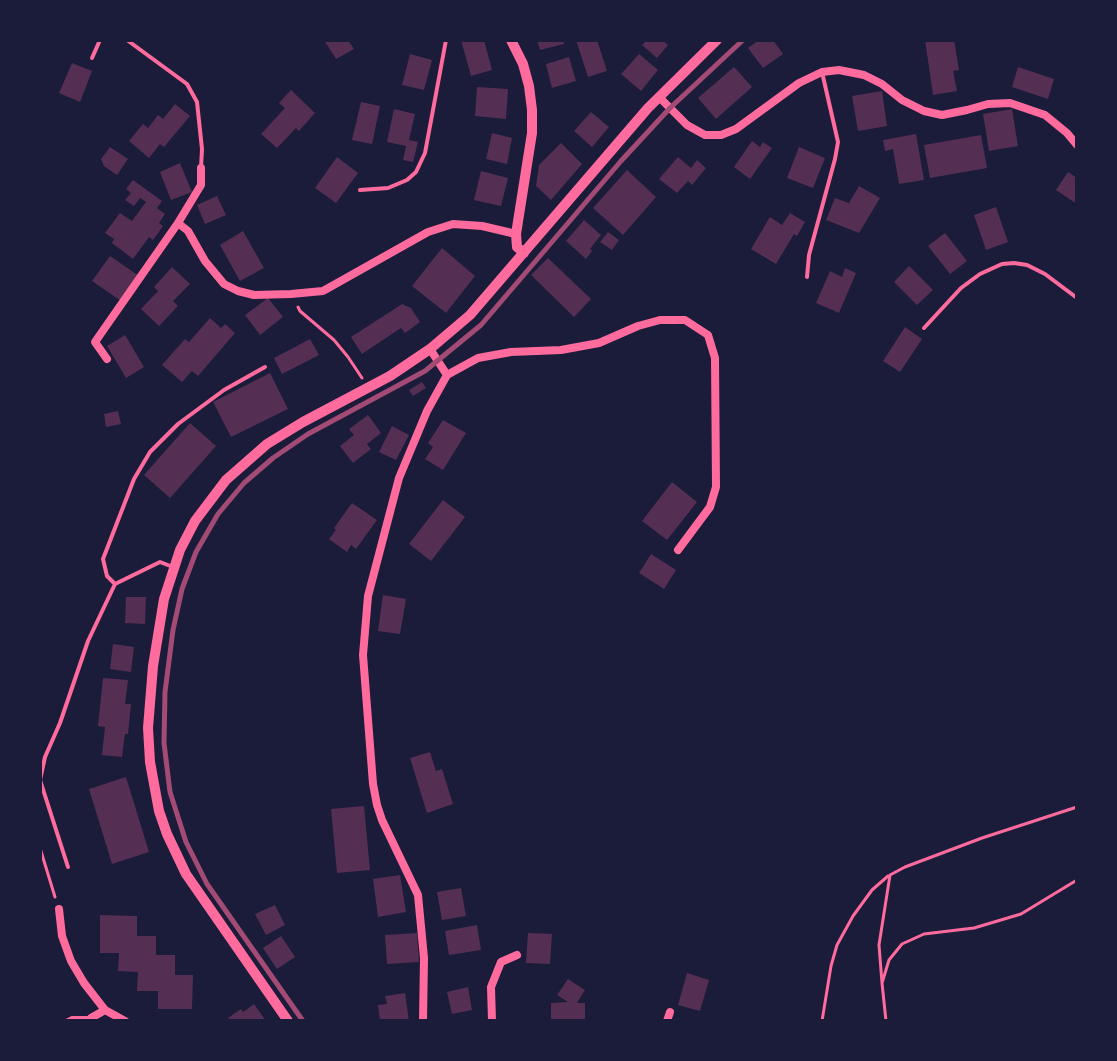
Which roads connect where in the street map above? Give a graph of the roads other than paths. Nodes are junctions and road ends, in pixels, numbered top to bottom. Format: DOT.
graph roads {
  1 [pos="100,40"];
  2 [pos="127,40"];
  3 [pos="446,40"];
  4 [pos="511,40"];
  5 [pos="717,40"];
  6 [pos="92,58"];
  7 [pos="822,72"];
  8 [pos="659,97"];
  9 [pos="1077,145"];
  10 [pos="201,168"];
  11 [pos="360,190"];
  12 [pos="178,223"];
  13 [pos="516,234"];
  14 [pos="524,253"];
  15 [pos="807,277"];
  16 [pos="1077,298"];
  17 [pos="924,328"];
  18 [pos="430,349"];
  19 [pos="107,359"];
  20 [pos="265,367"];
  21 [pos="447,375"];
  22 [pos="678,550"];
  23 [pos="173,567"];
  24 [pos="115,584"];
  25 [pos="68,867"];
  26 [pos="59,909"];
  27 [pos="517,955"];
  28 [pos="105,1010"];
  29 [pos="91,1020"];
  30 [pos="66,1021"];
  31 [pos="125,1021"];
  32 [pos="288,1021"];
  33 [pos="423,1021"];
  34 [pos="492,1021"];
  1 -- 6 [label="lane"];
  2 -- 10 [label="lane"];
  3 -- 11 [label="lane"];
  4 -- 13 [label="street"];
  5 -- 8 [label="street"];
  7 -- 8 [label="street"];
  7 -- 9 [label="street"];
  7 -- 15 [label="lane"];
  8 -- 14 [label="street"];
  10 -- 12 [label="street"];
  12 -- 13 [label="street"];
  12 -- 19 [label="street"];
  13 -- 14 [label="street"];
  14 -- 18 [label="street"];
  16 -- 17 [label="lane"];
  18 -- 21 [label="street"];
  18 -- 23 [label="street"];
  20 -- 24 [label="lane"];
  21 -- 22 [label="street"];
  21 -- 33 [label="street"];
  23 -- 24 [label="lane"];
  23 -- 32 [label="street"];
  24 -- 25 [label="lane"];
  26 -- 28 [label="street"];
  27 -- 34 [label="street"];
  28 -- 29 [label="street"];
  28 -- 31 [label="street"];
  29 -- 30 [label="lane"];
}
